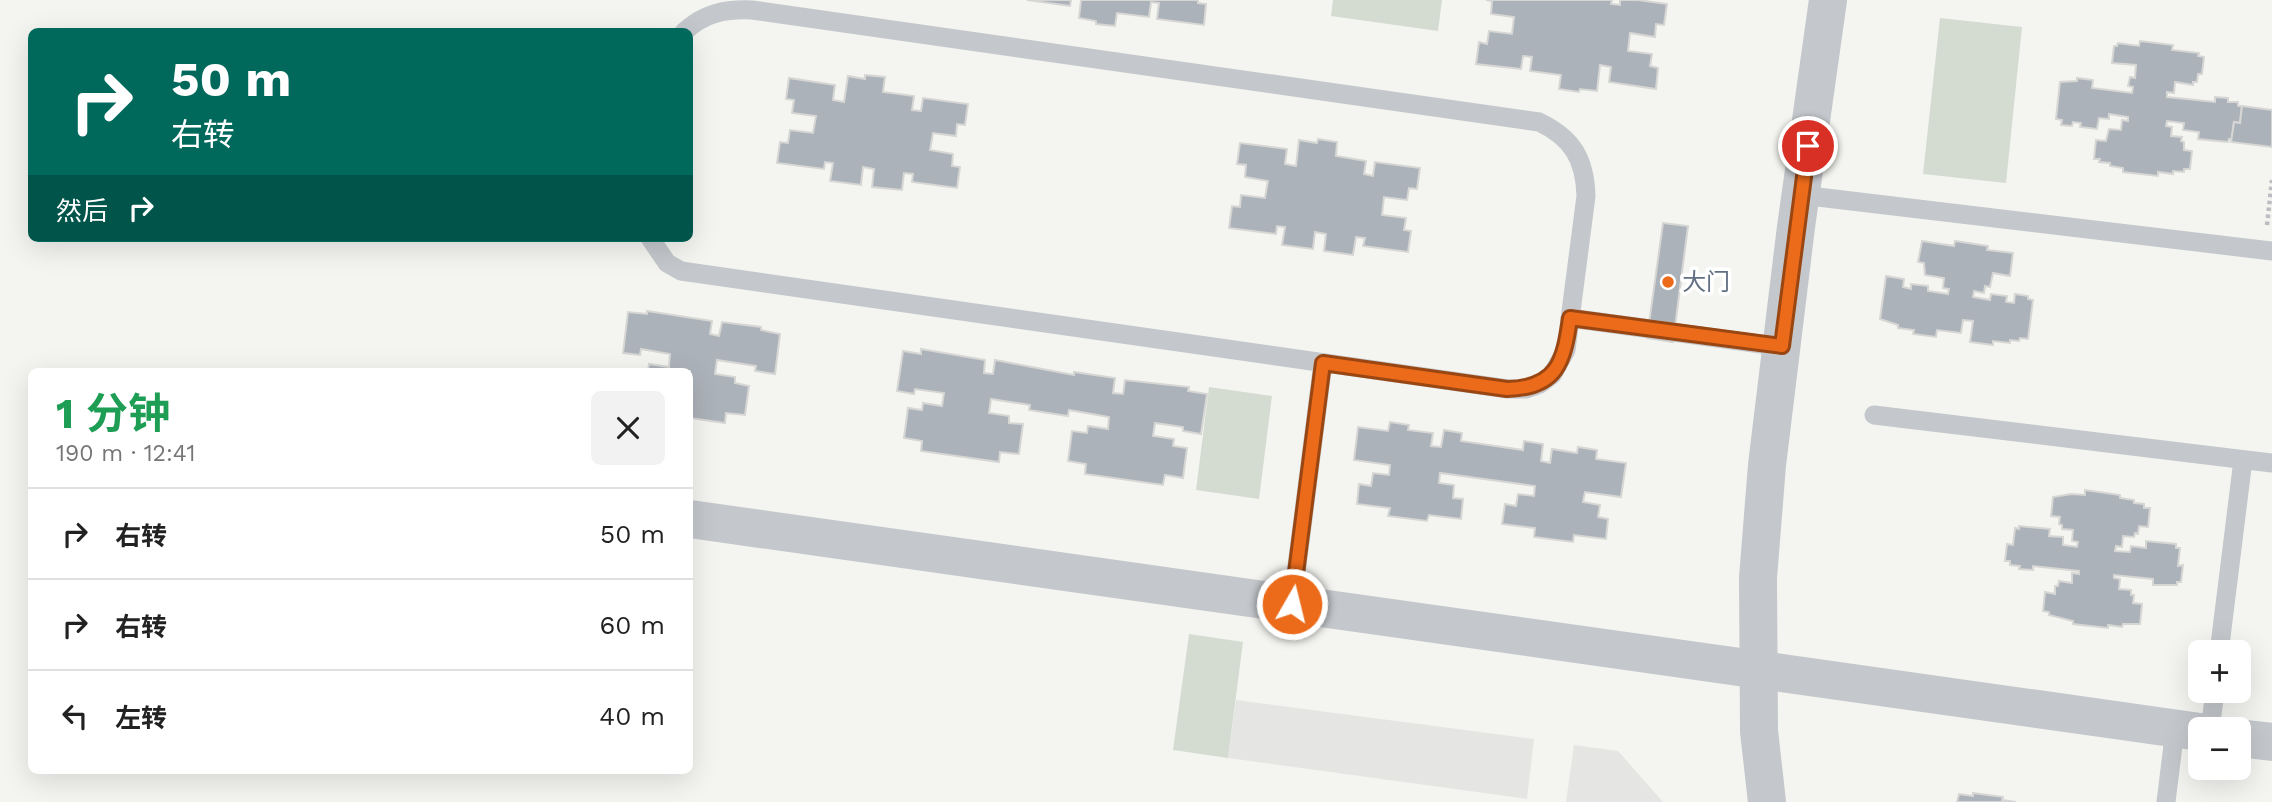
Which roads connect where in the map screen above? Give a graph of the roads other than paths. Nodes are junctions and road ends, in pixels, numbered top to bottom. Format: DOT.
graph roads {
  1 [pos="1828,0"];
  2 [pos="689,28"];
  3 [pos="1801,195"];
  4 [pos="653,242"];
  5 [pos="2268,250"];
  6 [pos="1570,318"];
  7 [pos="1782,346"];
  8 [pos="1323,363"];
  9 [pos="1874,415"];
  10 [pos="2243,460"];
  11 [pos="2272,463"];
  12 [pos="693,519"];
  13 [pos="1292,604"];
  14 [pos="2221,640"];
  15 [pos="1758,671"];
  16 [pos="2188,729"];
  17 [pos="2251,740"];
  18 [pos="2272,742"];
  19 [pos="2188,747"];
  20 [pos="1767,802"];
  21 [pos="2166,802"];
  1 -- 3 [label="street"];
  2 -- 6 [label="lane"];
  3 -- 5 [label="lane"];
  3 -- 7 [label="street"];
  4 -- 8 [label="lane"];
  6 -- 7 [label="lane"];
  6 -- 8 [label="lane"];
  7 -- 15 [label="street"];
  8 -- 13 [label="lane"];
  9 -- 10 [label="lane"];
  10 -- 11 [label="lane"];
  10 -- 14 [label="lane"];
  12 -- 13 [label="street"];
  13 -- 15 [label="street"];
  15 -- 16 [label="street"];
  15 -- 20 [label="street"];
  17 -- 18 [label="street"];
  19 -- 21 [label="lane"];
}
